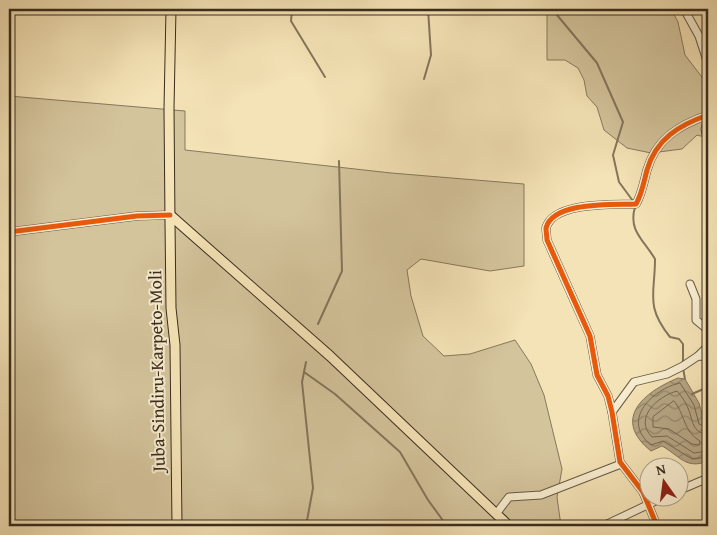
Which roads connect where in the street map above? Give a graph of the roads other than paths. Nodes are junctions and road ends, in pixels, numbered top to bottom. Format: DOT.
graph roads {
  1 [pos="172,9"];
  2 [pos="684,9"];
  3 [pos="708,64"];
  4 [pos="708,116"];
  5 [pos="708,144"];
  6 [pos="170,215"];
  7 [pos="9,232"];
  8 [pos="690,284"];
  9 [pos="708,330"];
  10 [pos="708,346"];
  11 [pos="698,356"];
  12 [pos="708,357"];
  13 [pos="612,412"];
  14 [pos="621,464"];
  15 [pos="708,478"];
  16 [pos="640,486"];
  17 [pos="690,486"];
  18 [pos="640,507"];
  19 [pos="650,508"];
  20 [pos="496,514"];
  21 [pos="177,526"];
  22 [pos="509,526"];
  23 [pos="603,526"];
  24 [pos="656,526"];
  1 -- 6 [label="main road, Juba-Sindiru-Karpeto-Moli"];
  2 -- 3 [label="street"];
  4 -- 5 [label="street"];
  4 -- 13 [label="street"];
  6 -- 7 [label="street"];
  6 -- 20 [label="main road"];
  6 -- 21 [label="main road, Juba-Sindiru-Karpeto-Moli"];
  8 -- 9 [label="street"];
  10 -- 11 [label="street"];
  11 -- 12 [label="street"];
  11 -- 13 [label="street"];
  13 -- 14 [label="street"];
  14 -- 16 [label="street"];
  14 -- 20 [label="street"];
  15 -- 17 [label="street"];
  18 -- 23 [label="street"];
  19 -- 24 [label="street"];
  20 -- 22 [label="main road"];
}
